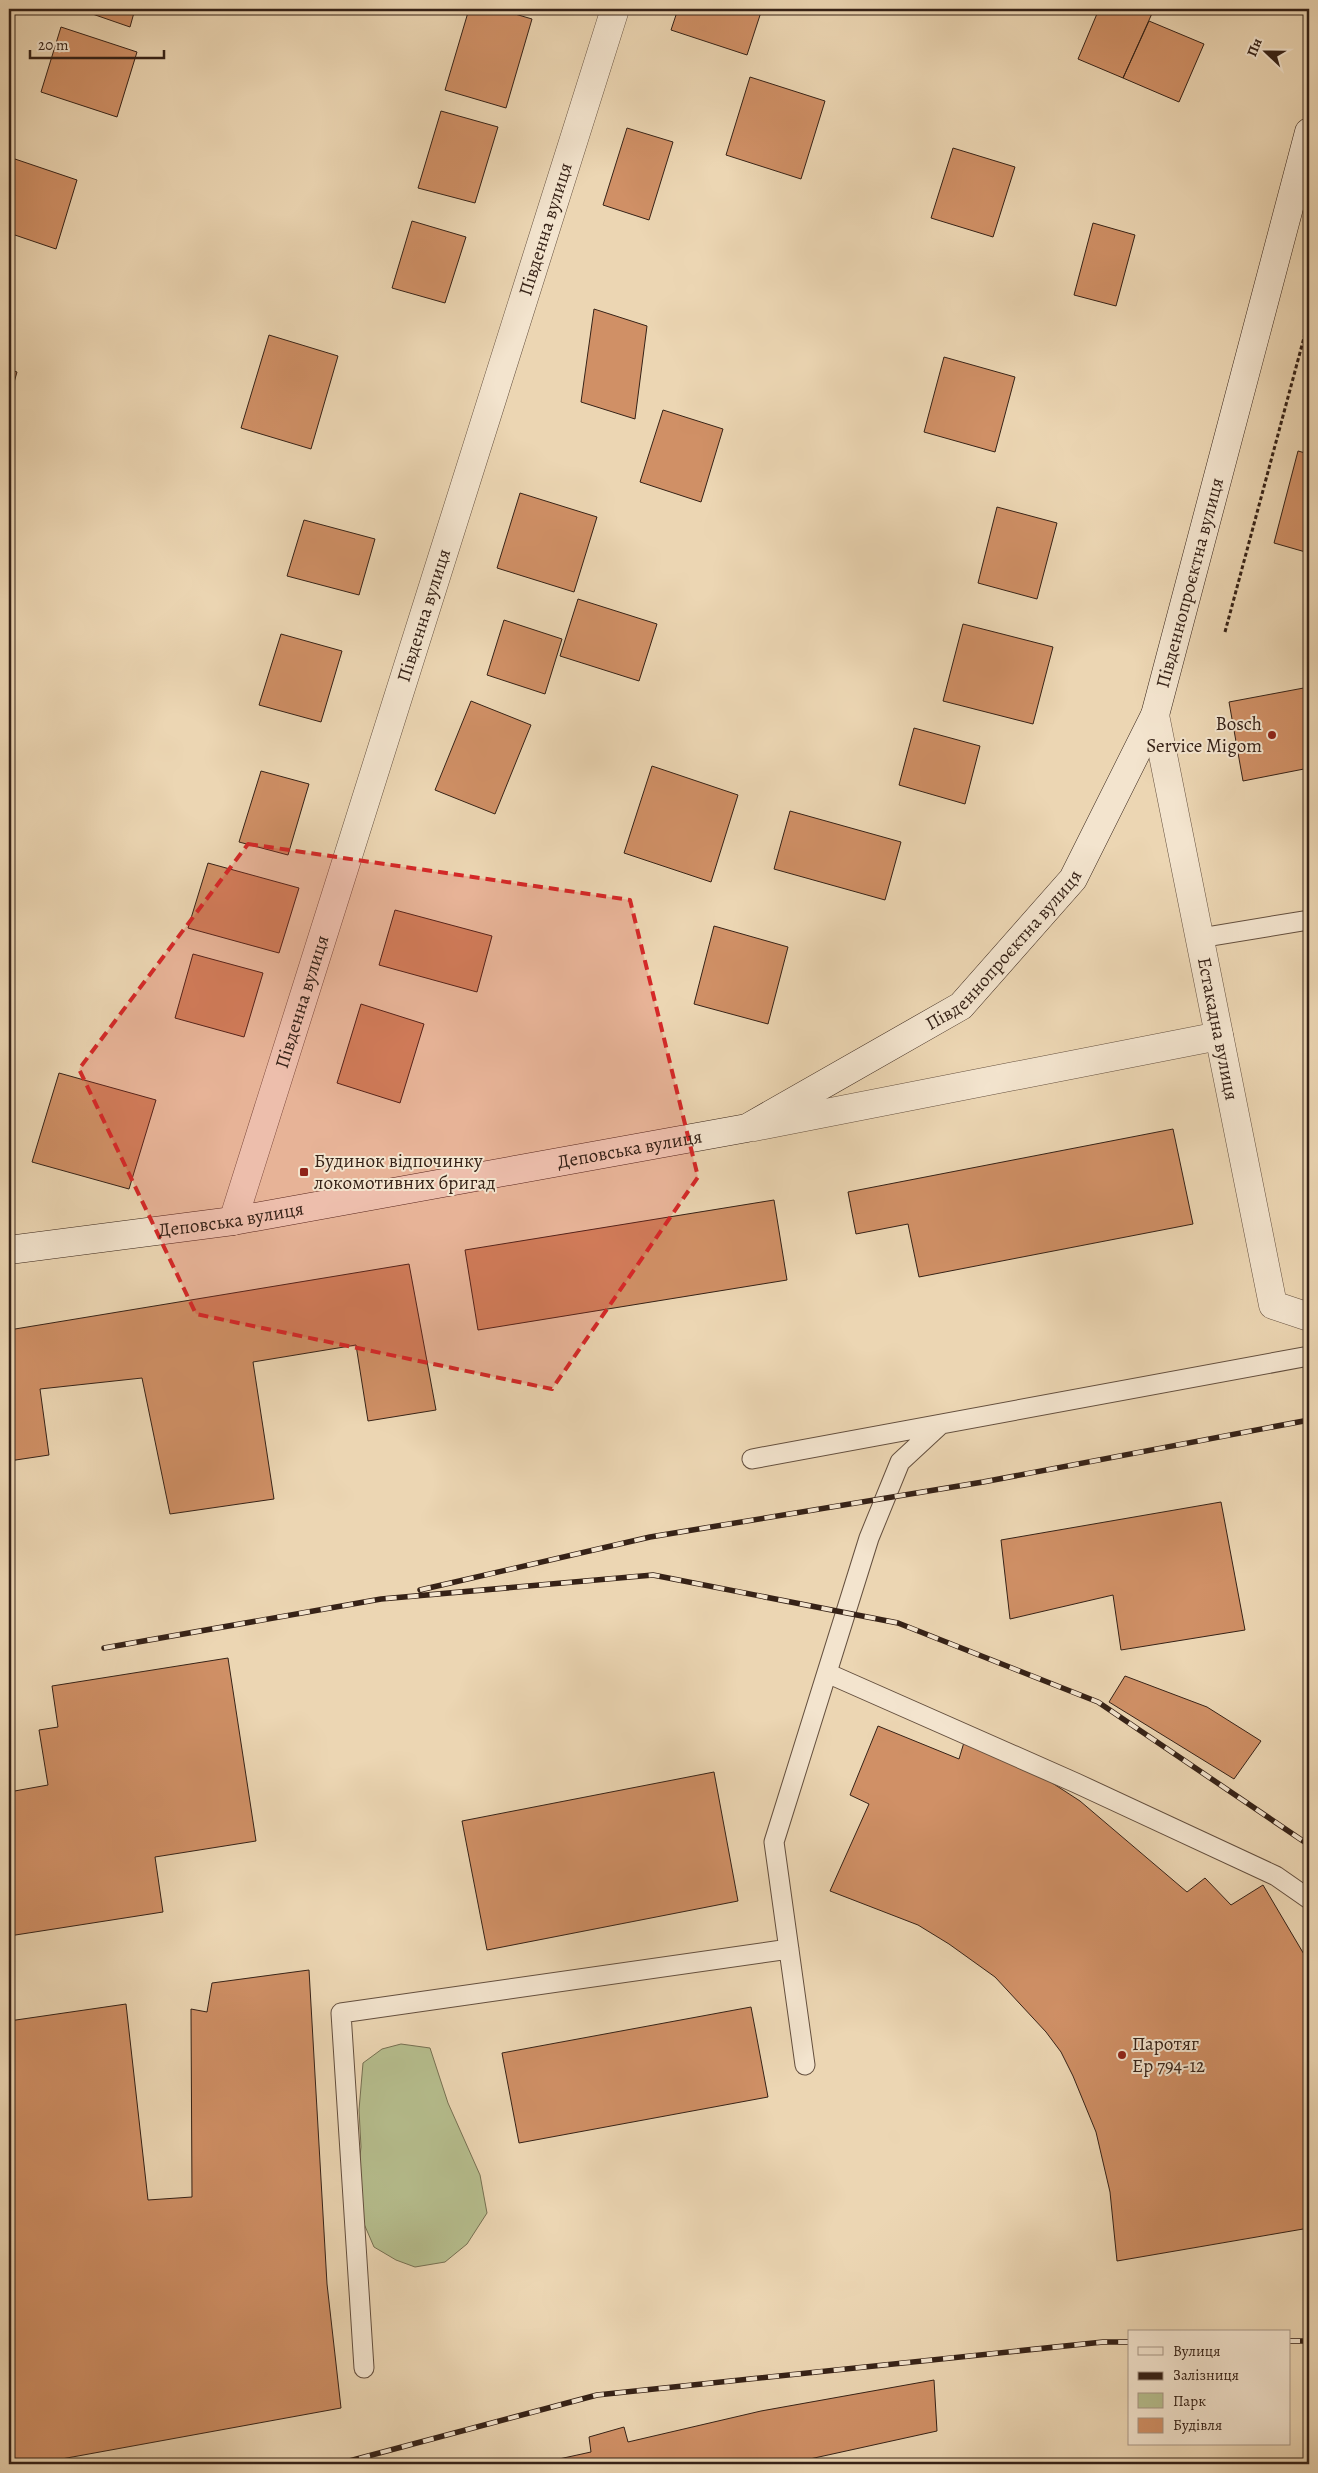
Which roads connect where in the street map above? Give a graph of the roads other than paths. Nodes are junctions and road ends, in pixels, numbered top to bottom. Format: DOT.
graph roads {
  1 [pos="615,9"];
  2 [pos="1309,132"];
  3 [pos="1155,715"];
  4 [pos="1309,920"];
  5 [pos="1200,938"];
  6 [pos="1219,1036"];
  7 [pos="747,1128"];
  8 [pos="233,1221"];
  9 [pos="9,1250"];
  10 [pos="1309,1317"];
  11 [pos="1309,1356"];
  12 [pos="941,1424"];
  13 [pos="752,1459"];
  14 [pos="827,1673"];
  15 [pos="1309,1899"];
  16 [pos="789,1949"];
  17 [pos="805,2065"];
  18 [pos="364,2368"];
  1 -- 8 [label="street, Південна вулиця"];
  2 -- 3 [label="street, Південнопроєктна вулиця"];
  3 -- 5 [label="street, Естакадна вулиця"];
  3 -- 7 [label="street, Південнопроєктна вулиця"];
  4 -- 5 [label="lane"];
  5 -- 6 [label="street, Естакадна вулиця"];
  6 -- 7 [label="street, Деповська вулиця"];
  6 -- 10 [label="street, Естакадна вулиця"];
  7 -- 8 [label="street, Деповська вулиця"];
  8 -- 9 [label="street, Деповська вулиця"];
  11 -- 12 [label="lane"];
  12 -- 13 [label="lane"];
  12 -- 14 [label="lane"];
  14 -- 15 [label="lane"];
  14 -- 16 [label="lane"];
  16 -- 17 [label="lane"];
  16 -- 18 [label="lane"];
}
